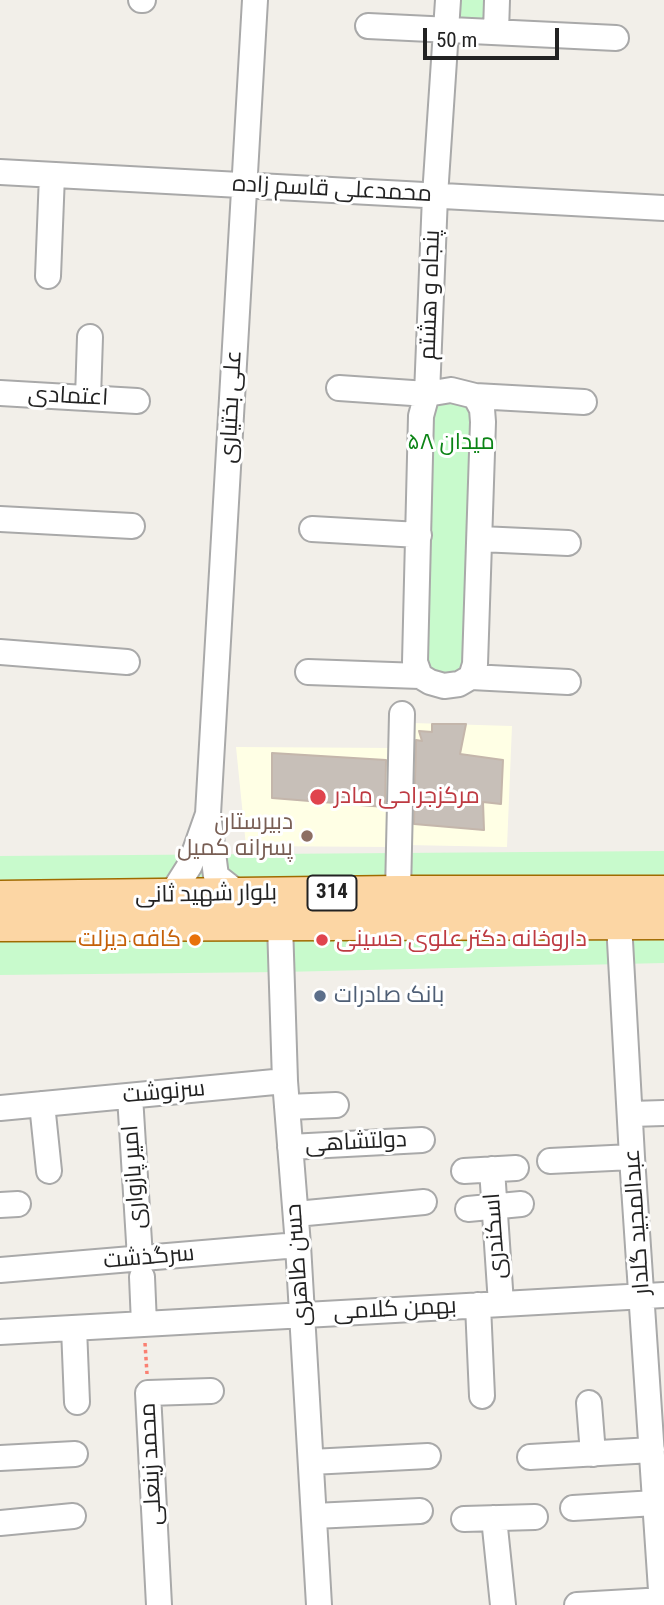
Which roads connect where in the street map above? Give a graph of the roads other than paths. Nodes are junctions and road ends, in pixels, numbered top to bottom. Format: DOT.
graph roads {
  1 [pos="255,0"];
  2 [pos="448,0"];
  3 [pos="497,0"];
  4 [pos="368,26"];
  5 [pos="446,30"];
  6 [pos="496,32"];
  7 [pos="616,38"];
  8 [pos="0,172"];
  9 [pos="52,175"];
  10 [pos="244,186"];
  11 [pos="435,196"];
  12 [pos="664,208"];
  13 [pos="48,276"];
  14 [pos="90,337"];
  15 [pos="339,388"];
  16 [pos="0,393"];
  17 [pos="427,394"];
  18 [pos="475,396"];
  19 [pos="88,398"];
  20 [pos="137,401"];
  21 [pos="584,402"];
  22 [pos="0,519"];
  23 [pos="132,526"];
  24 [pos="312,529"];
  25 [pos="419,535"];
  26 [pos="480,539"];
  27 [pos="568,543"];
  28 [pos="0,652"];
  29 [pos="127,662"];
  30 [pos="308,672"];
  31 [pos="420,676"];
  32 [pos="471,677"];
  33 [pos="568,682"];
  34 [pos="402,714"];
  35 [pos="208,814"];
  36 [pos="398,892"];
  37 [pos="664,892"];
  38 [pos="239,894"];
  39 [pos="171,895"];
  40 [pos="0,897"];
  41 [pos="279,909"];
  42 [pos="620,923"];
  43 [pos="664,923"];
  44 [pos="0,925"];
  45 [pos="285,1081"];
  46 [pos="130,1096"];
  47 [pos="42,1104"];
  48 [pos="336,1105"];
  49 [pos="287,1107"];
  50 [pos="0,1108"];
  51 [pos="664,1113"];
  52 [pos="631,1114"];
  53 [pos="422,1140"];
  54 [pos="290,1147"];
  55 [pos="632,1157"];
  56 [pos="550,1161"];
  57 [pos="516,1168"];
  58 [pos="492,1169"];
  59 [pos="49,1171"];
  60 [pos="464,1171"];
  61 [pos="424,1202"];
  62 [pos="521,1204"];
  63 [pos="495,1206"];
  64 [pos="468,1209"];
  65 [pos="296,1214"];
  66 [pos="299,1245"];
  67 [pos="141,1268"];
  68 [pos="0,1270"];
  69 [pos="653,1295"];
  70 [pos="489,1304"];
  71 [pos="302,1315"];
  72 [pos="145,1324"];
  73 [pos="74,1328"];
  74 [pos="0,1332"];
  75 [pos="211,1391"];
  76 [pos="482,1396"];
  77 [pos="77,1402"];
  78 [pos="589,1403"];
  79 [pos="75,1454"];
  80 [pos="593,1454"];
  81 [pos="428,1456"];
  82 [pos="530,1457"];
  83 [pos="0,1458"];
  84 [pos="311,1462"];
  85 [pos="657,1464"];
  86 [pos="655,1503"];
  87 [pos="573,1508"];
  88 [pos="420,1511"];
  89 [pos="314,1516"];
  90 [pos="73,1517"];
  91 [pos="535,1517"];
  92 [pos="494,1518"];
  93 [pos="464,1519"];
  94 [pos="0,1522"];
  95 [pos="662,1602"];
  96 [pos="159,1605"];
  97 [pos="319,1605"];
  98 [pos="503,1605"];
  99 [pos="576,1605"];
  1 -- 10 [label="street, علی بختیاری"];
  2 -- 5 [label="street, پنجاه و هشتم"];
  3 -- 6 [label="street"];
  4 -- 5 [label="street"];
  5 -- 6 [label="street"];
  5 -- 11 [label="street, پنجاه و هشتم"];
  6 -- 7 [label="street"];
  8 -- 9 [label="street, محمدعلی قاسم زاده"];
  9 -- 10 [label="street, محمدعلی قاسم زاده"];
  9 -- 13 [label="street"];
  10 -- 11 [label="street, محمدعلی قاسم زاده"];
  10 -- 35 [label="street, علی بختیاری"];
  11 -- 12 [label="street, محمدعلی قاسم زاده"];
  11 -- 17 [label="street, پنجاه و هشتم"];
  14 -- 19 [label="street"];
  15 -- 17 [label="street"];
  16 -- 19 [label="street, اعتمادی"];
  17 -- 18 [label="street"];
  17 -- 25 [label="street"];
  18 -- 21 [label="street"];
  18 -- 26 [label="street"];
  19 -- 20 [label="street, اعتمادی"];
  22 -- 23 [label="street"];
  24 -- 25 [label="street"];
  25 -- 31 [label="street"];
  26 -- 27 [label="street"];
  26 -- 32 [label="street"];
  28 -- 29 [label="street"];
  30 -- 31 [label="street"];
  31 -- 32 [label="street"];
  32 -- 33 [label="street"];
  34 -- 36 [label="street"];
  35 -- 38 [label="street"];
  35 -- 39 [label="street"];
  36 -- 37 [label="main road, بلوار شهید ثانی / 314"];
  36 -- 41 [label="main road, بلوار شهید ثانی / 314"];
  38 -- 39 [label="main road, بلوار شهید ثانی / 314"];
  38 -- 41 [label="main road, بلوار شهید ثانی / 314"];
  39 -- 40 [label="main road, بلوار شهید ثانی / 314"];
  41 -- 42 [label="main road, بلوار شهید ثانی / 314"];
  41 -- 44 [label="main road, بلوار شهید ثانی / 314"];
  41 -- 45 [label="street, حسن طاهری"];
  42 -- 43 [label="main road, بلوار شهید ثانی / 314"];
  42 -- 52 [label="street, عبدالمجید گلدار"];
  45 -- 46 [label="street, سرنوشت"];
  45 -- 49 [label="street, حسن طاهری"];
  46 -- 47 [label="street, سرنوشت"];
  46 -- 67 [label="street, امیر پازواری"];
  47 -- 50 [label="street, سرنوشت"];
  47 -- 59 [label="street"];
  48 -- 49 [label="street"];
  49 -- 54 [label="street, حسن طاهری"];
  51 -- 52 [label="street"];
  52 -- 55 [label="street, عبدالمجید گلدار"];
  53 -- 54 [label="street, دولتشاهی"];
  54 -- 65 [label="street, حسن طاهری"];
  55 -- 56 [label="street"];
  55 -- 69 [label="street, عبدالمجید گلدار"];
  57 -- 58 [label="street"];
  58 -- 60 [label="street"];
  58 -- 63 [label="street, اسکندری"];
  61 -- 65 [label="street"];
  62 -- 63 [label="street"];
  63 -- 64 [label="street"];
  63 -- 70 [label="street, اسکندری"];
  65 -- 66 [label="street, حسن طاهری"];
  66 -- 67 [label="street, سرگذشت"];
  66 -- 71 [label="street, حسن طاهری"];
  67 -- 68 [label="street, سرگذشت"];
  67 -- 72 [label="street, امیر پازواری"];
  69 -- 70 [label="street, بهمن کلامی"];
  69 -- 85 [label="street, عبدالمجید گلدار"];
  70 -- 71 [label="street, بهمن کلامی"];
  70 -- 76 [label="street, اسکندری"];
  71 -- 72 [label="street, بهمن کلامی"];
  71 -- 84 [label="street, حسن طاهری"];
  72 -- 73 [label="street, بهمن کلامی"];
  73 -- 74 [label="street, بهمن کلامی"];
  73 -- 77 [label="street"];
  75 -- 96 [label="street, محمد زینعلی"];
  78 -- 80 [label="street"];
  79 -- 83 [label="street"];
  80 -- 82 [label="street"];
  80 -- 85 [label="street"];
  81 -- 84 [label="street"];
  84 -- 89 [label="street, حسن طاهری"];
  85 -- 86 [label="street, عبدالمجید گلدار"];
  86 -- 87 [label="street"];
  86 -- 95 [label="street, عبدالمجید گلدار"];
  88 -- 89 [label="street"];
  89 -- 97 [label="street, حسن طاهری"];
  90 -- 94 [label="street"];
  91 -- 92 [label="street"];
  92 -- 93 [label="street"];
  92 -- 98 [label="street"];
  95 -- 99 [label="street"];
}
